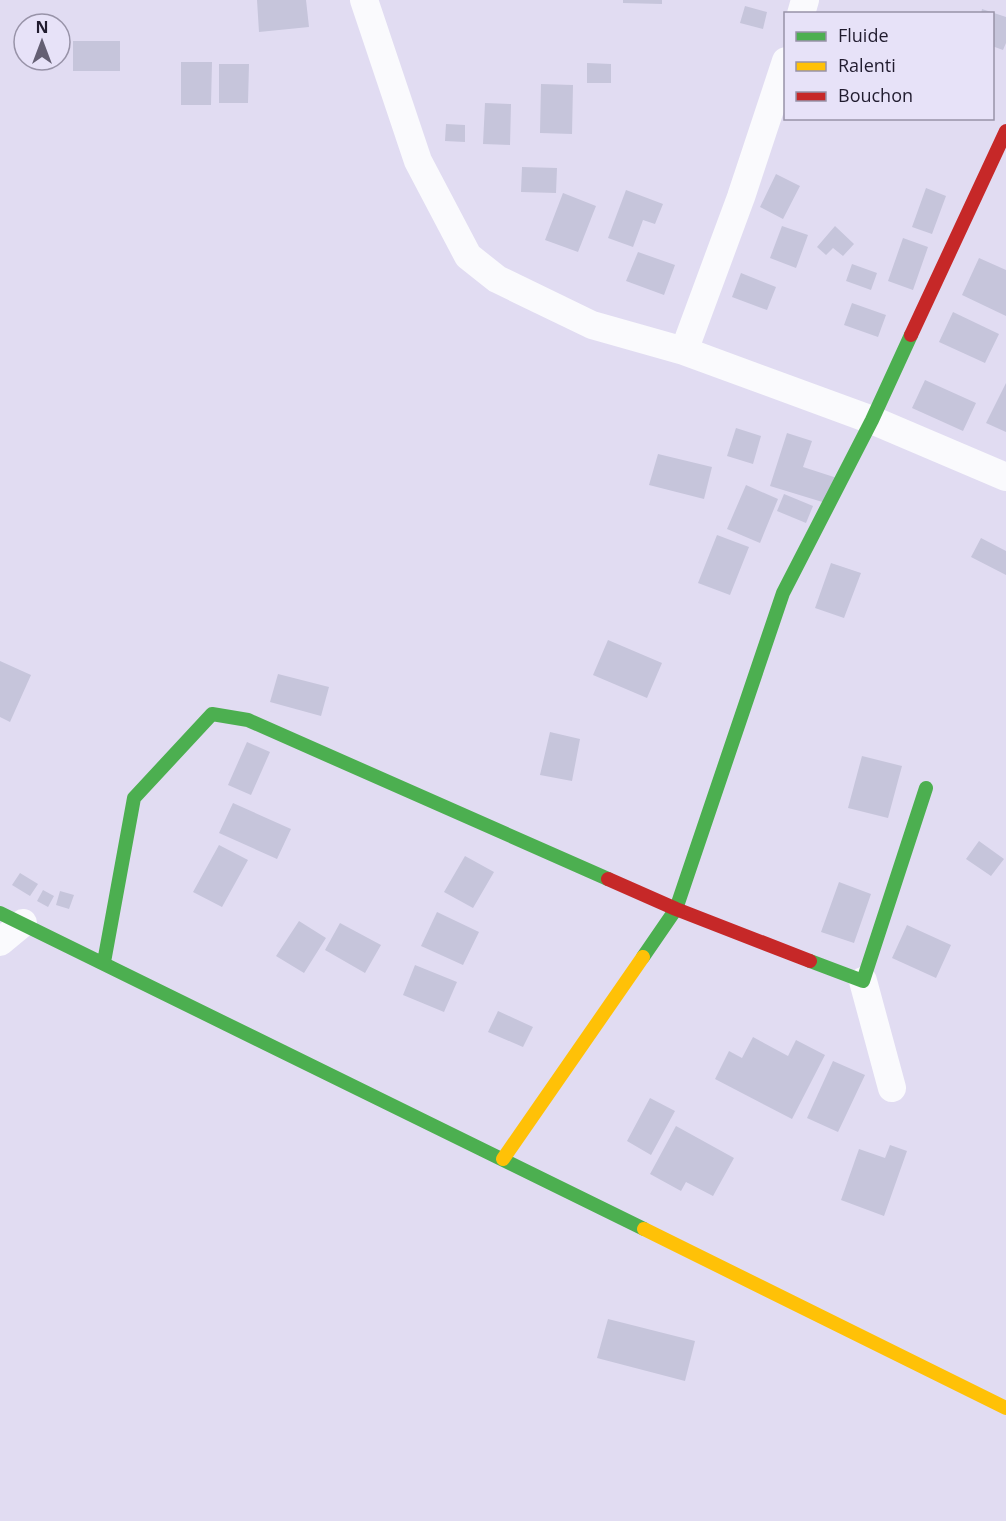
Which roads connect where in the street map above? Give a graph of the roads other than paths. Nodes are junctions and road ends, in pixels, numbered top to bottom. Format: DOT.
graph roads {
  1 [pos="364,0"];
  2 [pos="784,67"];
  3 [pos="1006,131"];
  4 [pos="684,351"];
  5 [pos="872,420"];
  6 [pos="1006,477"];
  7 [pos="926,788"];
  8 [pos="676,909"];
  9 [pos="11,918"];
  10 [pos="0,942"];
  11 [pos="104,962"];
  12 [pos="863,981"];
  13 [pos="892,1088"];
  14 [pos="503,1159"];
  15 [pos="1004,1403"];
  1 -- 4 [label="street"];
  2 -- 4 [label="street"];
  3 -- 5 [label="street"];
  4 -- 5 [label="street"];
  5 -- 6 [label="street"];
  5 -- 8 [label="street"];
  7 -- 12 [label="street"];
  8 -- 11 [label="street"];
  8 -- 12 [label="street"];
  8 -- 14 [label="street"];
  9 -- 10 [label="street"];
  9 -- 11 [label="street"];
  11 -- 14 [label="street"];
  12 -- 13 [label="street"];
  14 -- 15 [label="street"];
}
